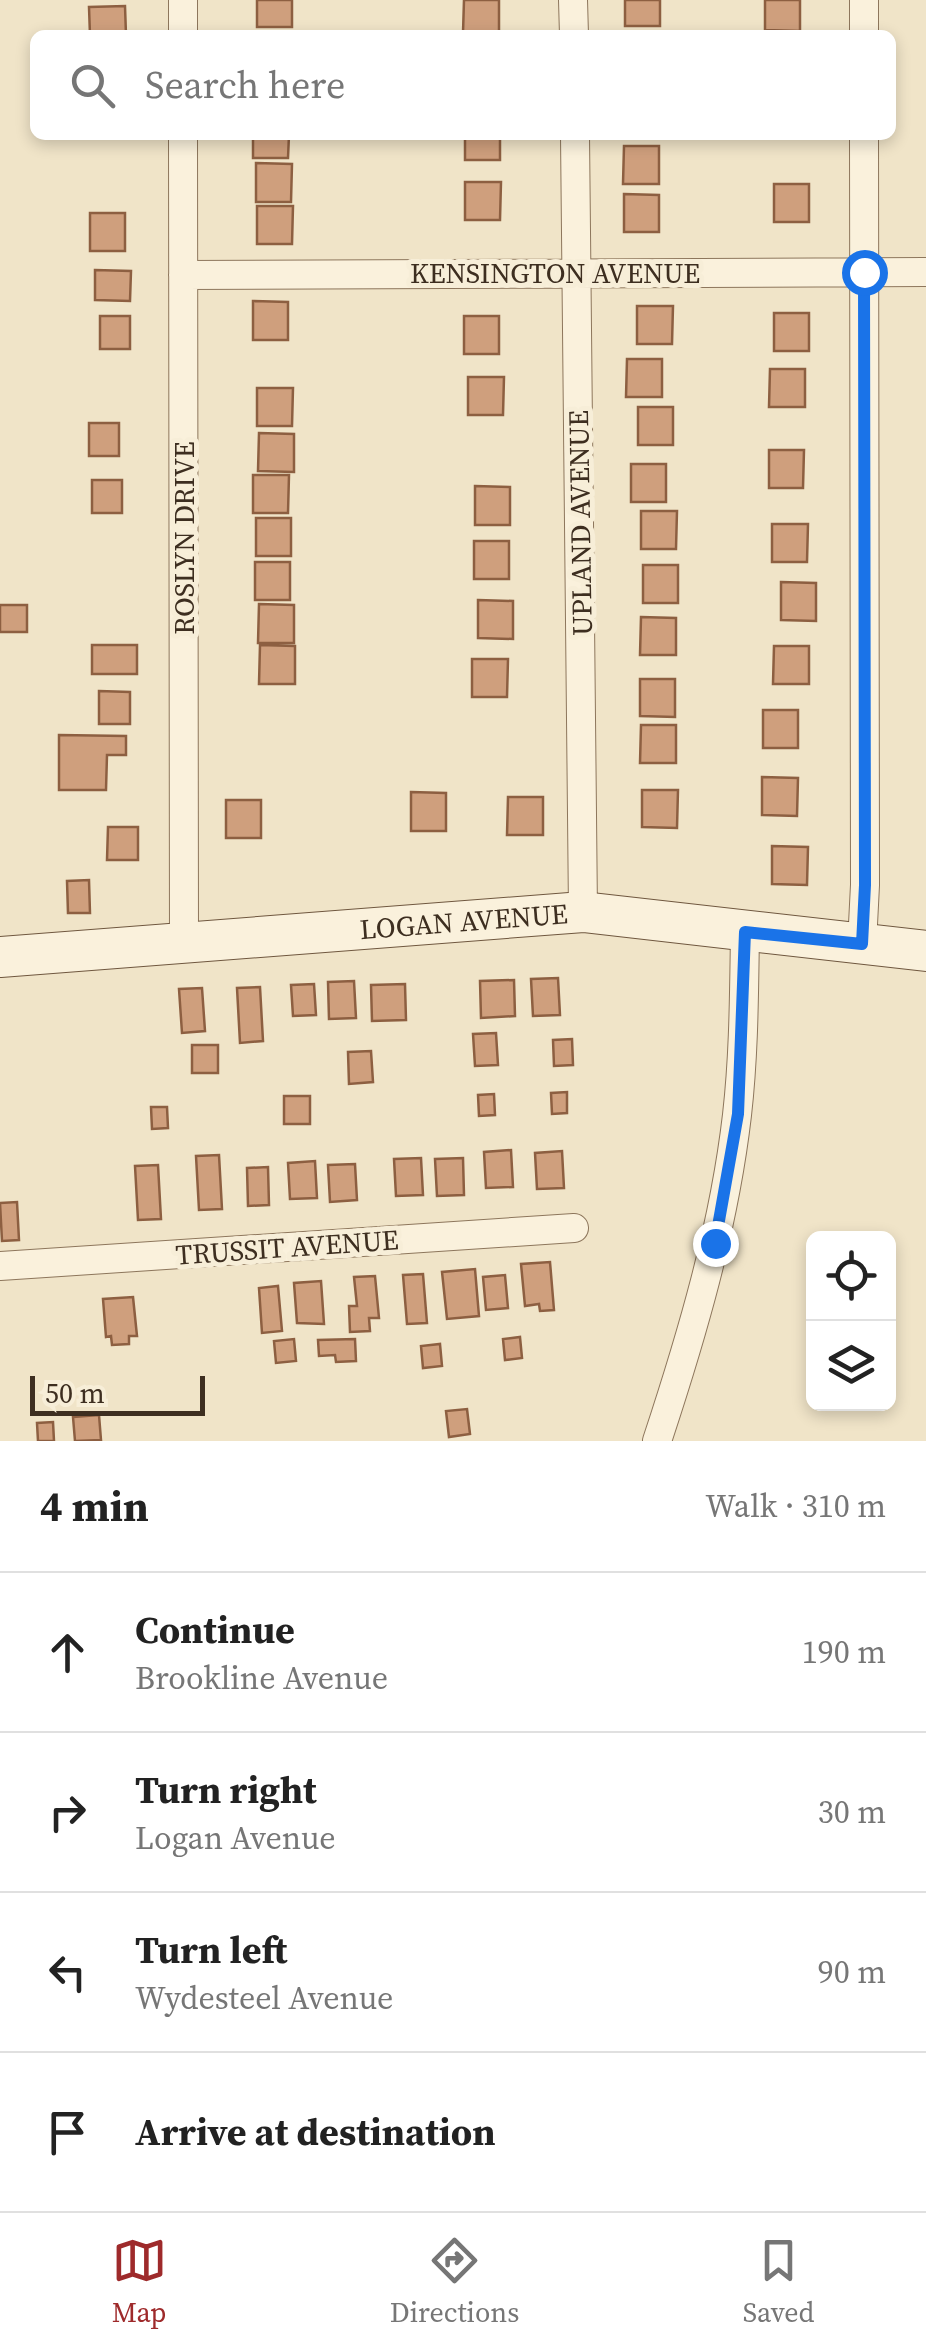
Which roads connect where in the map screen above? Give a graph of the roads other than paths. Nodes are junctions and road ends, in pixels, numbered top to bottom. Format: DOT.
graph roads {
  1 [pos="183,0"];
  2 [pos="573,0"];
  3 [pos="864,0"];
  4 [pos="183,30"];
  5 [pos="574,30"];
  6 [pos="864,30"];
  7 [pos="183,140"];
  8 [pos="575,140"];
  9 [pos="864,140"];
  10 [pos="864,272"];
  11 [pos="926,272"];
  12 [pos="576,273"];
  13 [pos="183,275"];
  14 [pos="583,912"];
  15 [pos="745,932"];
  16 [pos="184,942"];
  17 [pos="862,944"];
  18 [pos="926,951"];
  19 [pos="0,956"];
  20 [pos="574,1228"];
  21 [pos="0,1266"];
  22 [pos="657,1441"];
  1 -- 4 [label="street"];
  2 -- 5 [label="street"];
  3 -- 6 [label="street"];
  7 -- 13 [label="street, ROSLYN DRIVE"];
  8 -- 12 [label="street, UPLAND AVENUE"];
  9 -- 10 [label="street"];
  10 -- 11 [label="street, KENSINGTON AVENUE"];
  10 -- 12 [label="street, KENSINGTON AVENUE"];
  10 -- 17 [label="street"];
  12 -- 13 [label="street, KENSINGTON AVENUE"];
  12 -- 14 [label="street, UPLAND AVENUE"];
  13 -- 16 [label="street, ROSLYN DRIVE"];
  14 -- 15 [label="street, LOGAN AVENUE"];
  14 -- 16 [label="street, LOGAN AVENUE"];
  15 -- 17 [label="street, LOGAN AVENUE"];
  15 -- 22 [label="street"];
  16 -- 19 [label="street, LOGAN AVENUE"];
  17 -- 18 [label="street, LOGAN AVENUE"];
  20 -- 21 [label="street, TRUSSIT AVENUE"];
}
